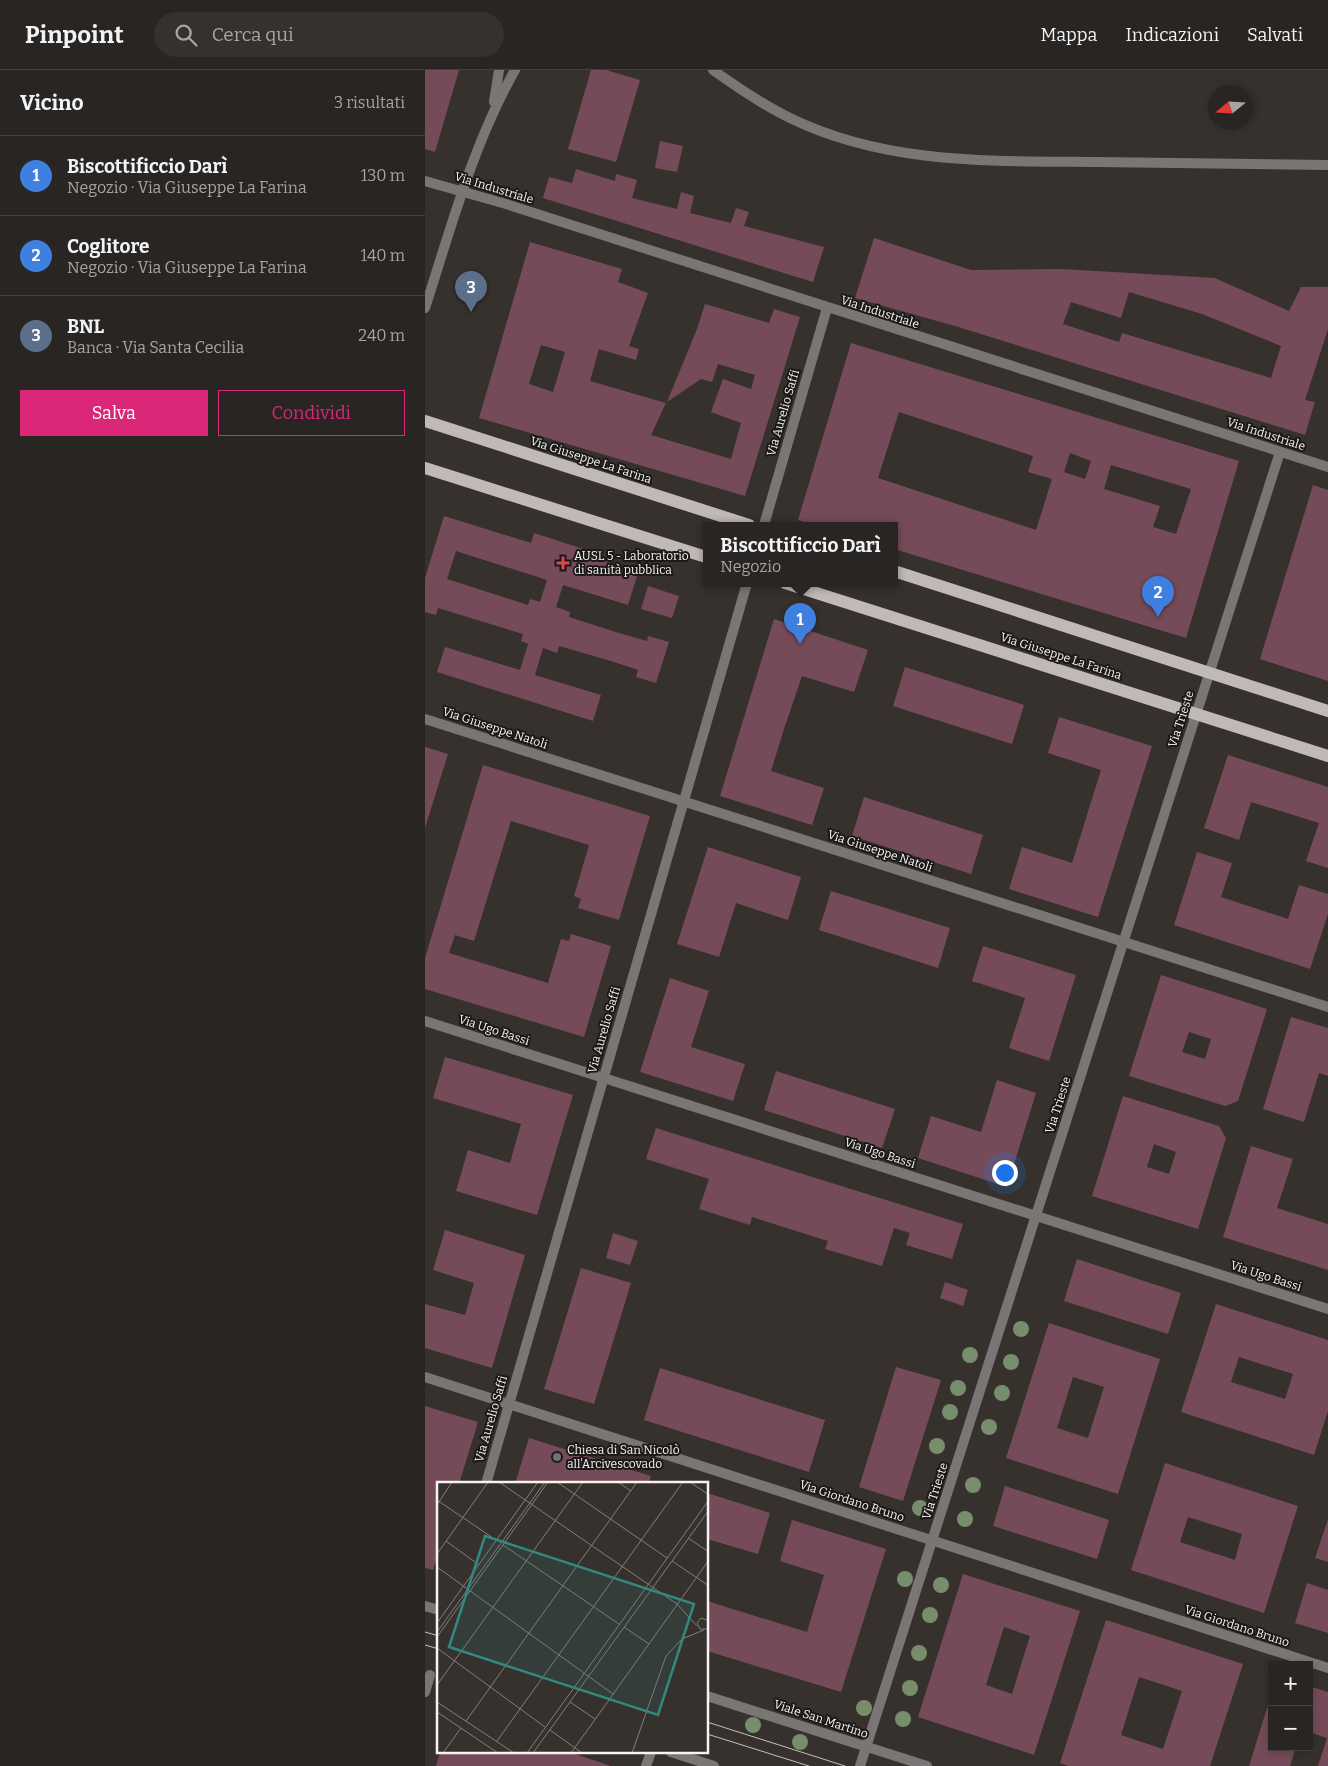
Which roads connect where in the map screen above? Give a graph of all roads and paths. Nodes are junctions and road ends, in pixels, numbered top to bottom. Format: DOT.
graph roads {
  1 [pos="499,70"];
  2 [pos="515,70"];
  3 [pos="713,70"];
  4 [pos="493,108"];
  5 [pos="1328,165"];
  6 [pos="425,181"];
  7 [pos="462,192"];
  8 [pos="425,308"];
  9 [pos="827,308"];
  10 [pos="425,421"];
  11 [pos="1280,452"];
  12 [pos="1328,467"];
  13 [pos="425,468"];
  14 [pos="740,522"];
  15 [pos="765,522"];
  16 [pos="703,556"];
  17 [pos="898,573"];
  18 [pos="746,587"];
  19 [pos="798,587"];
  20 [pos="1209,672"];
  21 [pos="1328,711"];
  22 [pos="1196,714"];
  23 [pos="425,719"];
  24 [pos="1328,756"];
  25 [pos="683,801"];
  26 [pos="1123,942"];
  27 [pos="1328,1008"];
  28 [pos="425,1021"];
  29 [pos="603,1078"];
  30 [pos="1036,1216"];
  31 [pos="1328,1309"];
  32 [pos="425,1377"];
  33 [pos="509,1404"];
  34 [pos="486,1482"];
  35 [pos="932,1540"];
  36 [pos="1328,1668"];
  37 [pos="431,1676"];
  38 [pos="425,1692"];
  39 [pos="709,1697"];
  40 [pos="867,1747"];
  41 [pos="650,1754"];
  42 [pos="677,1754"];
  43 [pos="646,1766"];
  44 [pos="714,1766"];
  45 [pos="860,1766"];
  46 [pos="927,1766"];
  1 -- 4 [label="street"];
  2 -- 4 [label="street"];
  3 -- 5 [label="street"];
  4 -- 7 [label="street"];
  6 -- 7 [label="street, Via Industriale"];
  7 -- 8 [label="street"];
  7 -- 9 [label="street, Via Industriale"];
  9 -- 11 [label="street, Via Industriale"];
  9 -- 15 [label="street, Via Aurelio Saffi"];
  10 -- 14 [label="main road, Via Giuseppe La Farina"];
  11 -- 12 [label="street, Via Industriale"];
  11 -- 20 [label="street, Via Trieste"];
  13 -- 16 [label="main road"];
  17 -- 20 [label="main road"];
  18 -- 25 [label="street, Via Aurelio Saffi"];
  19 -- 22 [label="main road, Via Giuseppe La Farina"];
  20 -- 21 [label="main road"];
  20 -- 22 [label="street, Via Trieste"];
  22 -- 24 [label="main road, Via Giuseppe La Farina"];
  22 -- 26 [label="street, Via Trieste"];
  23 -- 25 [label="street, Via Giuseppe Natoli"];
  25 -- 26 [label="street, Via Giuseppe Natoli"];
  25 -- 29 [label="street, Via Aurelio Saffi"];
  26 -- 27 [label="street, Via Giuseppe Natoli"];
  26 -- 30 [label="street, Via Trieste"];
  28 -- 29 [label="street, Via Ugo Bassi"];
  29 -- 30 [label="street, Via Ugo Bassi"];
  29 -- 33 [label="street, Via Aurelio Saffi"];
  30 -- 31 [label="street, Via Ugo Bassi"];
  30 -- 35 [label="street, Via Trieste"];
  32 -- 33 [label="street, Via Giordano Bruno"];
  33 -- 34 [label="street, Via Aurelio Saffi"];
  33 -- 35 [label="street, Via Giordano Bruno"];
  35 -- 36 [label="street, Via Giordano Bruno"];
  35 -- 40 [label="street, Via Trieste"];
  37 -- 38 [label="street"];
  39 -- 40 [label="street, Viale San Martino"];
  40 -- 45 [label="street, Via Trieste"];
  40 -- 46 [label="street, Viale San Martino"];
  41 -- 43 [label="street"];
  42 -- 44 [label="street"];
}
